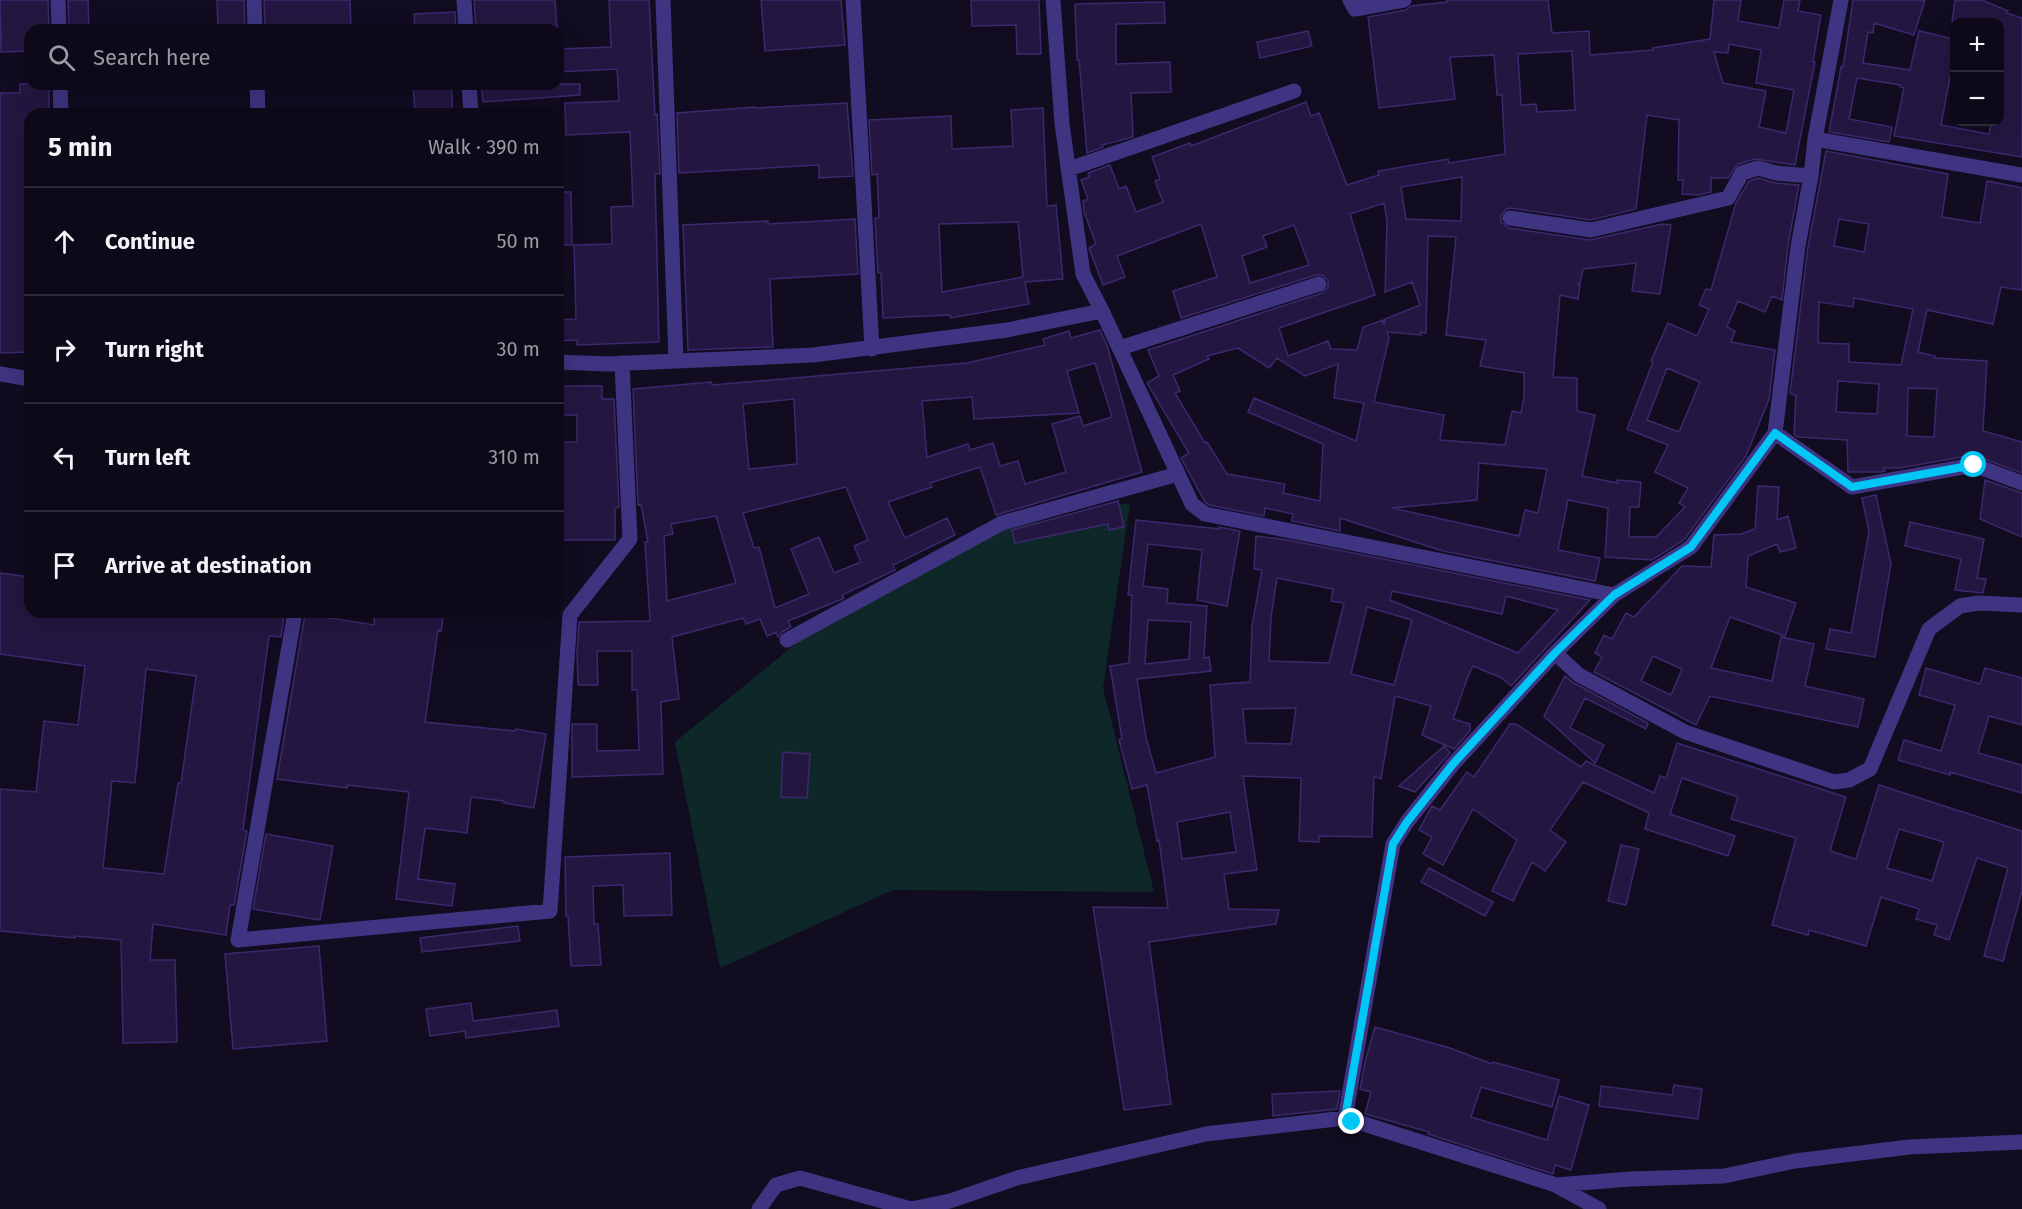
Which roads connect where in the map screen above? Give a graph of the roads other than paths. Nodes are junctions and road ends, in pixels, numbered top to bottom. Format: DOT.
graph roads {
  1 [pos="58,0"];
  2 [pos="254,0"];
  3 [pos="464,0"];
  4 [pos="663,0"];
  5 [pos="853,0"];
  6 [pos="1053,0"];
  7 [pos="1350,0"];
  8 [pos="1404,0"];
  9 [pos="1841,0"];
  10 [pos="59,24"];
  11 [pos="255,24"];
  12 [pos="466,24"];
  13 [pos="60,90"];
  14 [pos="257,90"];
  15 [pos="469,90"];
  16 [pos="1294,91"];
  17 [pos="60,108"];
  18 [pos="258,108"];
  19 [pos="471,108"];
  20 [pos="1815,139"];
  21 [pos="1069,169"];
  22 [pos="2022,175"];
  23 [pos="1812,176"];
  24 [pos="1510,218"];
  25 [pos="1318,284"];
  26 [pos="1102,311"];
  27 [pos="1119,348"];
  28 [pos="872,349"];
  29 [pos="676,361"];
  30 [pos="564,363"];
  31 [pos="622,363"];
  32 [pos="0,374"];
  33 [pos="24,378"];
  34 [pos="1775,433"];
  35 [pos="1178,474"];
  36 [pos="2022,483"];
  37 [pos="1614,595"];
  38 [pos="2022,605"];
  39 [pos="294,618"];
  40 [pos="787,640"];
  41 [pos="1555,653"];
  42 [pos="1345,1118"];
  43 [pos="2022,1142"];
  44 [pos="1556,1185"];
  45 [pos="759,1209"];
  46 [pos="1599,1209"];
  1 -- 10 [label="street"];
  2 -- 11 [label="street"];
  3 -- 12 [label="street"];
  4 -- 29 [label="street"];
  5 -- 28 [label="street"];
  6 -- 21 [label="street"];
  7 -- 8 [label="street"];
  9 -- 20 [label="street"];
  13 -- 17 [label="street"];
  14 -- 18 [label="street"];
  15 -- 19 [label="street"];
  16 -- 21 [label="street"];
  20 -- 22 [label="street"];
  20 -- 23 [label="street"];
  21 -- 26 [label="street"];
  23 -- 24 [label="street"];
  23 -- 34 [label="street"];
  25 -- 27 [label="street"];
  26 -- 27 [label="street"];
  26 -- 28 [label="street"];
  27 -- 35 [label="street"];
  28 -- 29 [label="street"];
  29 -- 31 [label="street"];
  30 -- 31 [label="street"];
  31 -- 39 [label="street"];
  32 -- 33 [label="street"];
  34 -- 36 [label="street"];
  34 -- 37 [label="street"];
  35 -- 37 [label="street"];
  35 -- 40 [label="street"];
  37 -- 41 [label="street"];
  38 -- 41 [label="street"];
  41 -- 42 [label="street"];
  42 -- 44 [label="street"];
  42 -- 45 [label="street"];
  43 -- 44 [label="street"];
  44 -- 46 [label="street"];
}
